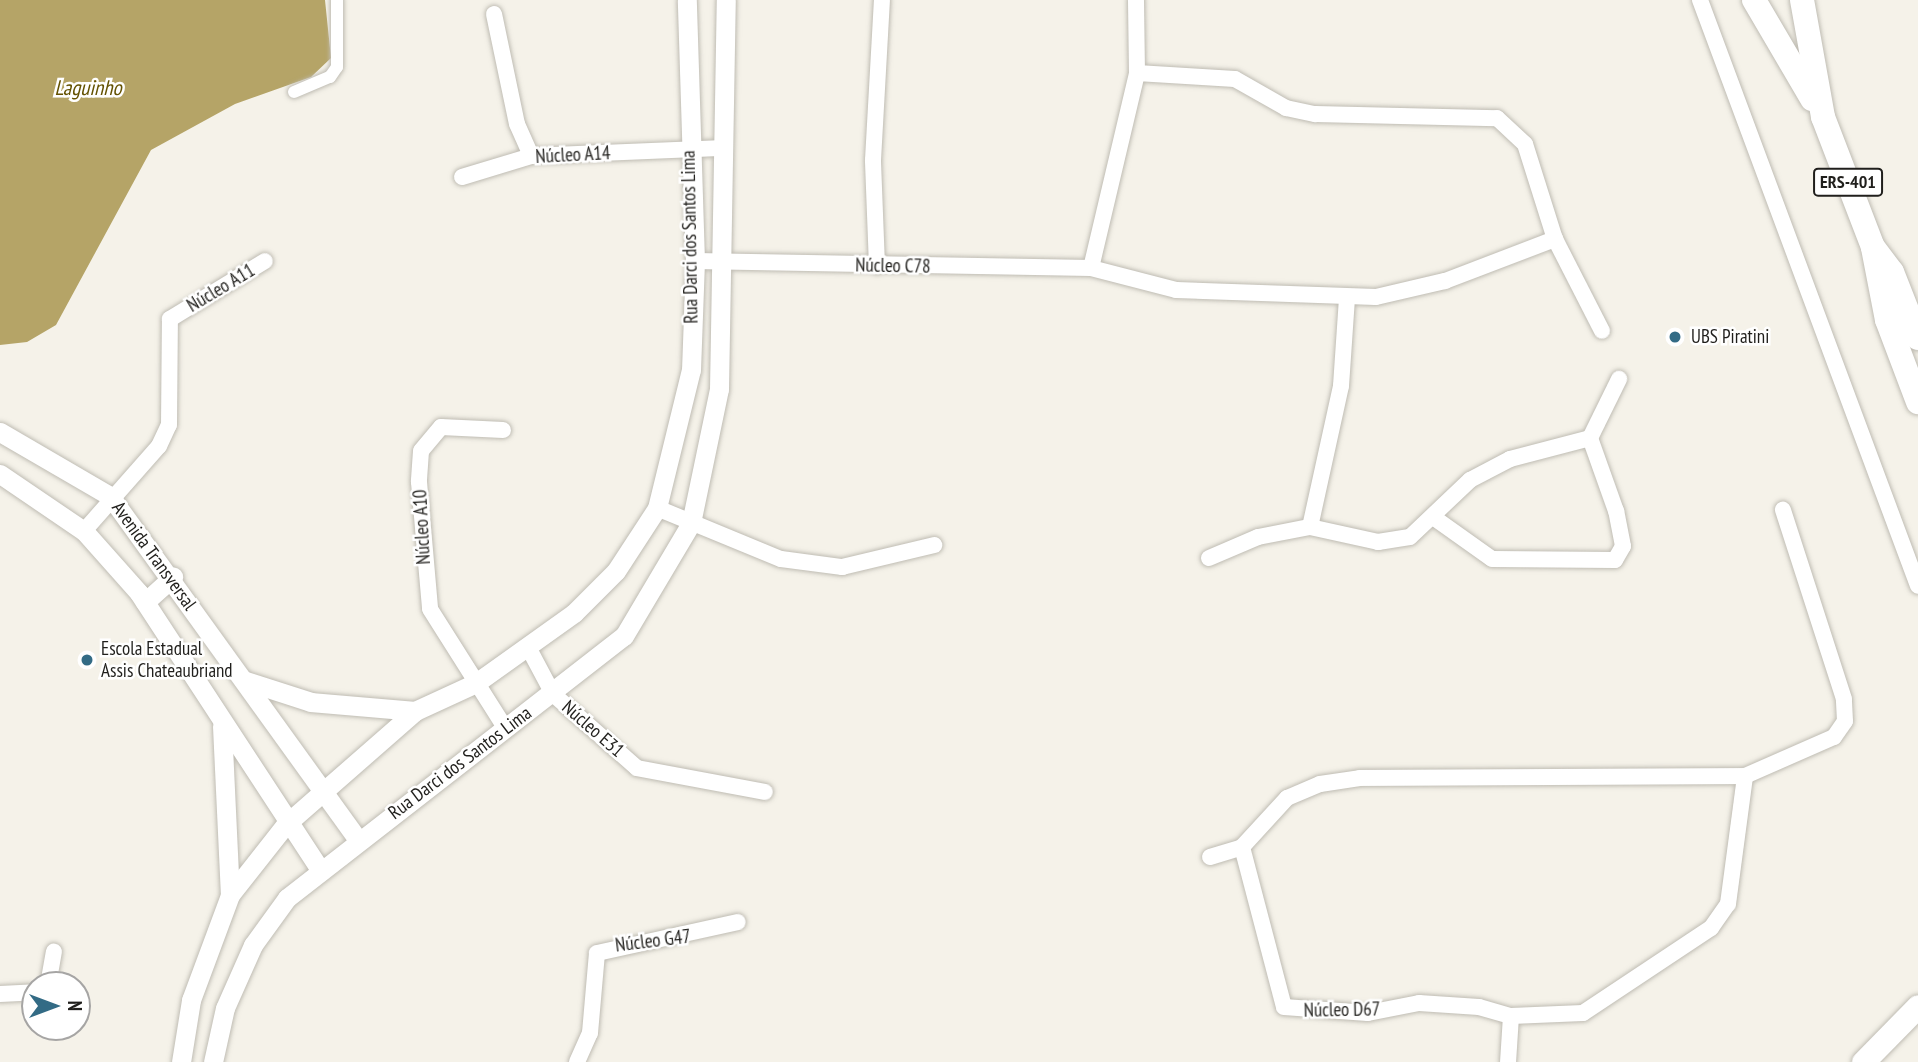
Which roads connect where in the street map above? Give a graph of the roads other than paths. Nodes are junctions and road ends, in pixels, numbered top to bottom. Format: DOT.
graph roads {
  1 [pos="337,0"];
  2 [pos="687,0"];
  3 [pos="726,0"];
  4 [pos="882,0"];
  5 [pos="1136,0"];
  6 [pos="1700,0"];
  7 [pos="1755,0"];
  8 [pos="1802,0"];
  9 [pos="494,14"];
  10 [pos="1137,73"];
  11 [pos="294,92"];
  12 [pos="1823,117"];
  13 [pos="723,148"];
  14 [pos="688,150"];
  15 [pos="531,156"];
  16 [pos="461,177"];
  17 [pos="1555,239"];
  18 [pos="1873,247"];
  19 [pos="722,259"];
  20 [pos="265,261"];
  21 [pos="695,261"];
  22 [pos="877,266"];
  23 [pos="1091,268"];
  24 [pos="1347,297"];
  25 [pos="1602,331"];
  26 [pos="1918,338"];
  27 [pos="1619,379"];
  28 [pos="1918,402"];
  29 [pos="503,430"];
  30 [pos="0,432"];
  31 [pos="1590,438"];
  32 [pos="0,474"];
  33 [pos="110,496"];
  34 [pos="657,509"];
  35 [pos="1783,509"];
  36 [pos="1433,517"];
  37 [pos="691,523"];
  38 [pos="1310,527"];
  39 [pos="84,531"];
  40 [pos="934,545"];
  41 [pos="1209,558"];
  42 [pos="173,577"];
  43 [pos="1918,586"];
  44 [pos="145,602"];
  45 [pos="528,647"];
  46 [pos="246,681"];
  47 [pos="476,683"];
  48 [pos="553,694"];
  49 [pos="415,711"];
  50 [pos="222,721"];
  51 [pos="506,729"];
  52 [pos="1745,776"];
  53 [pos="322,788"];
  54 [pos="765,792"];
  55 [pos="285,825"];
  56 [pos="358,840"];
  57 [pos="1242,847"];
  58 [pos="1210,857"];
  59 [pos="319,868"];
  60 [pos="230,895"];
  61 [pos="738,922"];
  62 [pos="54,952"];
  63 [pos="51,971"];
  64 [pos="21,993"];
  65 [pos="0,994"];
  66 [pos="1918,1006"];
  67 [pos="1511,1016"];
  68 [pos="181,1062"];
  69 [pos="213,1062"];
  70 [pos="577,1062"];
  71 [pos="1508,1062"];
  72 [pos="1863,1062"];
  1 -- 11 [label="street"];
  2 -- 14 [label="street, Rua Darci dos Santos Lima"];
  3 -- 13 [label="street, Rua Darci dos Santos Lima"];
  4 -- 22 [label="street"];
  5 -- 10 [label="street"];
  6 -- 43 [label="street"];
  7 -- 12 [label="main road, ERS-401"];
  8 -- 12 [label="main road, ERS-401"];
  9 -- 15 [label="street"];
  10 -- 17 [label="street"];
  10 -- 23 [label="street"];
  12 -- 18 [label="main road, ERS-401"];
  13 -- 14 [label="street, Núcleo A14"];
  13 -- 19 [label="street, Rua Darci dos Santos Lima"];
  14 -- 15 [label="street, Núcleo A14"];
  14 -- 21 [label="street, Rua Darci dos Santos Lima"];
  15 -- 16 [label="street, Núcleo A14"];
  17 -- 24 [label="street, Núcleo C78"];
  17 -- 25 [label="street"];
  18 -- 26 [label="main road, ERS-401"];
  18 -- 28 [label="main road"];
  19 -- 21 [label="street, Núcleo C78"];
  19 -- 22 [label="street, Núcleo C78"];
  19 -- 37 [label="street, Rua Darci dos Santos Lima"];
  20 -- 33 [label="street, Núcleo A11"];
  21 -- 34 [label="street, Rua Darci dos Santos Lima"];
  22 -- 23 [label="street, Núcleo C78"];
  23 -- 24 [label="street, Núcleo C78"];
  24 -- 38 [label="street"];
  27 -- 31 [label="street"];
  29 -- 47 [label="street, Núcleo A10"];
  30 -- 33 [label="street, Avenida Transversal"];
  31 -- 36 [label="street"];
  31 -- 36 [label="street"];
  32 -- 39 [label="street, Avenida Transversal"];
  33 -- 39 [label="street"];
  33 -- 42 [label="street, Avenida Transversal"];
  34 -- 37 [label="street"];
  34 -- 45 [label="street, Rua Darci dos Santos Lima"];
  35 -- 52 [label="street"];
  36 -- 38 [label="street"];
  37 -- 40 [label="street"];
  37 -- 48 [label="street, Rua Darci dos Santos Lima"];
  38 -- 41 [label="street"];
  39 -- 44 [label="street, Avenida Transversal"];
  42 -- 44 [label="street"];
  42 -- 46 [label="street, Avenida Transversal"];
  44 -- 50 [label="street, Avenida Transversal"];
  45 -- 47 [label="street, Rua Darci dos Santos Lima"];
  45 -- 48 [label="street, Núcleo E31"];
  46 -- 49 [label="street"];
  46 -- 53 [label="street, Avenida Transversal"];
  47 -- 49 [label="street, Rua Darci dos Santos Lima"];
  47 -- 51 [label="street"];
  48 -- 51 [label="street, Rua Darci dos Santos Lima"];
  48 -- 54 [label="street, Núcleo E31"];
  49 -- 53 [label="street, Rua Darci dos Santos Lima"];
  50 -- 55 [label="street, Avenida Transversal"];
  50 -- 60 [label="street"];
  51 -- 56 [label="street, Rua Darci dos Santos Lima"];
  52 -- 57 [label="street"];
  52 -- 67 [label="street"];
  53 -- 55 [label="street, Rua Darci dos Santos Lima"];
  53 -- 56 [label="street, Avenida Transversal"];
  55 -- 59 [label="street, Avenida Transversal"];
  55 -- 60 [label="street, Rua Darci dos Santos Lima"];
  56 -- 59 [label="street, Rua Darci dos Santos Lima"];
  57 -- 58 [label="street"];
  57 -- 67 [label="street, Núcleo D67"];
  59 -- 69 [label="street, Rua Darci dos Santos Lima"];
  60 -- 68 [label="street, Rua Darci dos Santos Lima"];
  61 -- 70 [label="street, Núcleo G47"];
  62 -- 63 [label="street"];
  64 -- 65 [label="street"];
  66 -- 72 [label="main road"];
  67 -- 71 [label="street"];
}
